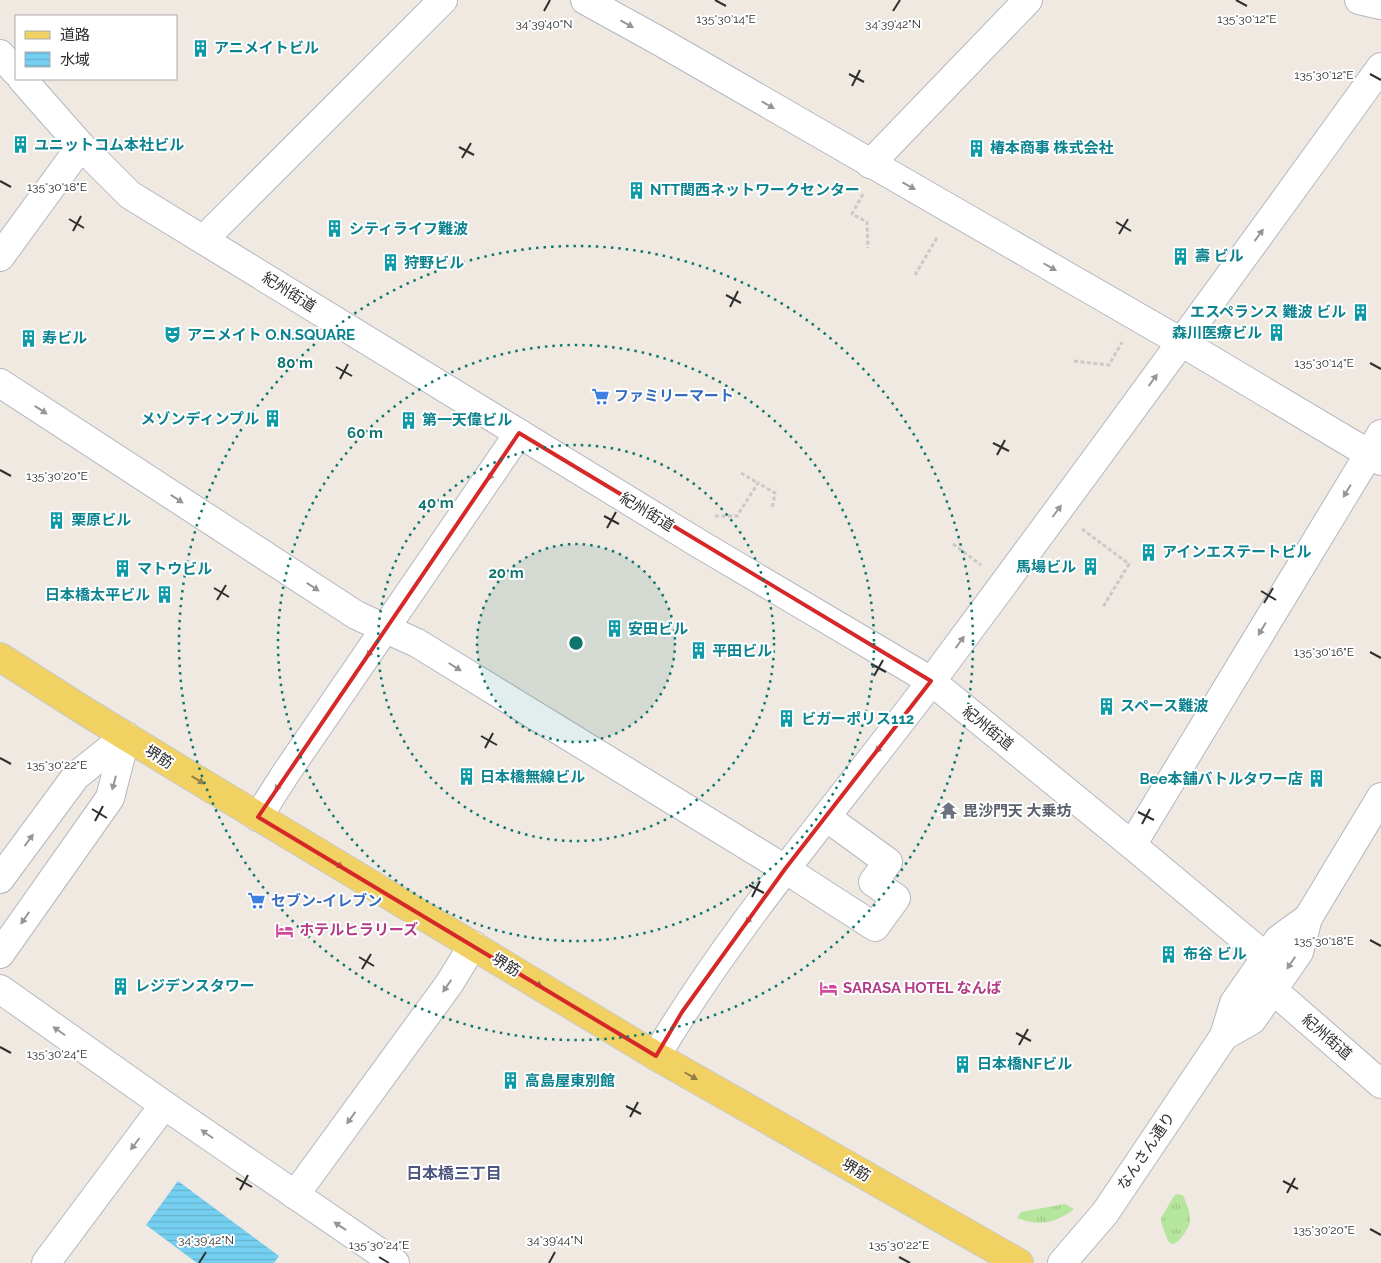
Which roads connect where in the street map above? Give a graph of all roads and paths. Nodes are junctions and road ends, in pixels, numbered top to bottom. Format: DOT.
graph roads {
  1 [pos="443,0"];
  2 [pos="585,0"];
  3 [pos="1028,0"];
  4 [pos="1359,0"];
  5 [pos="1381,5"];
  6 [pos="0,54"];
  7 [pos="1381,67"];
  8 [pos="15,71"];
  9 [pos="23,80"];
  10 [pos="81,146"];
  11 [pos="870,164"];
  12 [pos="864,194"];
  13 [pos="941,231"];
  14 [pos="204,239"];
  15 [pos="4,242"];
  16 [pos="868,248"];
  17 [pos="915,275"];
  18 [pos="1124,338"];
  19 [pos="1181,342"];
  20 [pos="1074,361"];
  21 [pos="0,383"];
  22 [pos="519,434"];
  23 [pos="1377,450"];
  24 [pos="741,473"];
  25 [pos="758,483"];
  26 [pos="772,509"];
  27 [pos="1057,511"];
  28 [pos="715,516"];
  29 [pos="1103,607"];
  30 [pos="386,629"];
  31 [pos="0,657"];
  32 [pos="931,681"];
  33 [pos="126,736"];
  34 [pos="1381,797"];
  35 [pos="258,817"];
  36 [pos="826,817"];
  37 [pos="1132,845"];
  38 [pos="785,869"];
  39 [pos="0,879"];
  40 [pos="1308,918"];
  41 [pos="473,945"];
  42 [pos="0,954"];
  43 [pos="1266,957"];
  44 [pos="0,989"];
  45 [pos="1272,990"];
  46 [pos="1224,1036"];
  47 [pos="656,1056"];
  48 [pos="1381,1084"];
  49 [pos="164,1104"];
  50 [pos="295,1195"];
  51 [pos="46,1263"];
  52 [pos="395,1263"];
  53 [pos="1019,1263"];
  54 [pos="1062,1263"];
  1 -- 14 [label="street"];
  2 -- 11 [label="street, one-way"];
  3 -- 11 [label="street"];
  4 -- 5 [label="street"];
  6 -- 8 [label="street"];
  19 -- 7 [label="street, one-way"];
  9 -- 10 [label="street, 紀州街道"];
  10 -- 14 [label="street, 紀州街道"];
  10 -- 15 [label="street"];
  11 -- 19 [label="street, one-way"];
  12 -- 16 [label="path"];
  13 -- 17 [label="path"];
  14 -- 22 [label="street, 紀州街道"];
  18 -- 20 [label="path"];
  19 -- 23 [label="street"];
  27 -- 19 [label="street, one-way"];
  21 -- 30 [label="street, one-way"];
  22 -- 30 [label="street, one-way"];
  22 -- 32 [label="street, 紀州街道"];
  23 -- 37 [label="street, one-way"];
  24 -- 25 [label="path"];
  25 -- 26 [label="path"];
  25 -- 28 [label="path"];
  27 -- 29 [label="path"];
  32 -- 27 [label="street, one-way"];
  30 -- 35 [label="street, one-way"];
  30 -- 38 [label="street, one-way"];
  31 -- 33 [label="main road, 堺筋"];
  32 -- 36 [label="street, one-way"];
  32 -- 37 [label="street, 紀州街道"];
  33 -- 35 [label="main road, 堺筋, one-way"];
  39 -- 33 [label="street, one-way"];
  33 -- 42 [label="street, one-way"];
  34 -- 40 [label="street, なんさん通り"];
  35 -- 41 [label="main road, 堺筋, one-way"];
  36 -- 38 [label="street"];
  36 -- 38 [label="street"];
  37 -- 43 [label="street, 紀州街道"];
  38 -- 47 [label="street, one-way"];
  40 -- 43 [label="street, なんさん通り"];
  40 -- 45 [label="street, なんさん通り, one-way"];
  41 -- 47 [label="main road, 堺筋, one-way"];
  41 -- 50 [label="street, one-way"];
  43 -- 46 [label="street, なんさん通り"];
  49 -- 44 [label="street, one-way"];
  45 -- 46 [label="street, なんさん通り"];
  45 -- 48 [label="street, 紀州街道"];
  46 -- 54 [label="street, なんさん通り"];
  47 -- 53 [label="main road, 堺筋, one-way"];
  50 -- 49 [label="street, one-way"];
  49 -- 51 [label="street, one-way"];
  52 -- 50 [label="street, one-way"];
}
